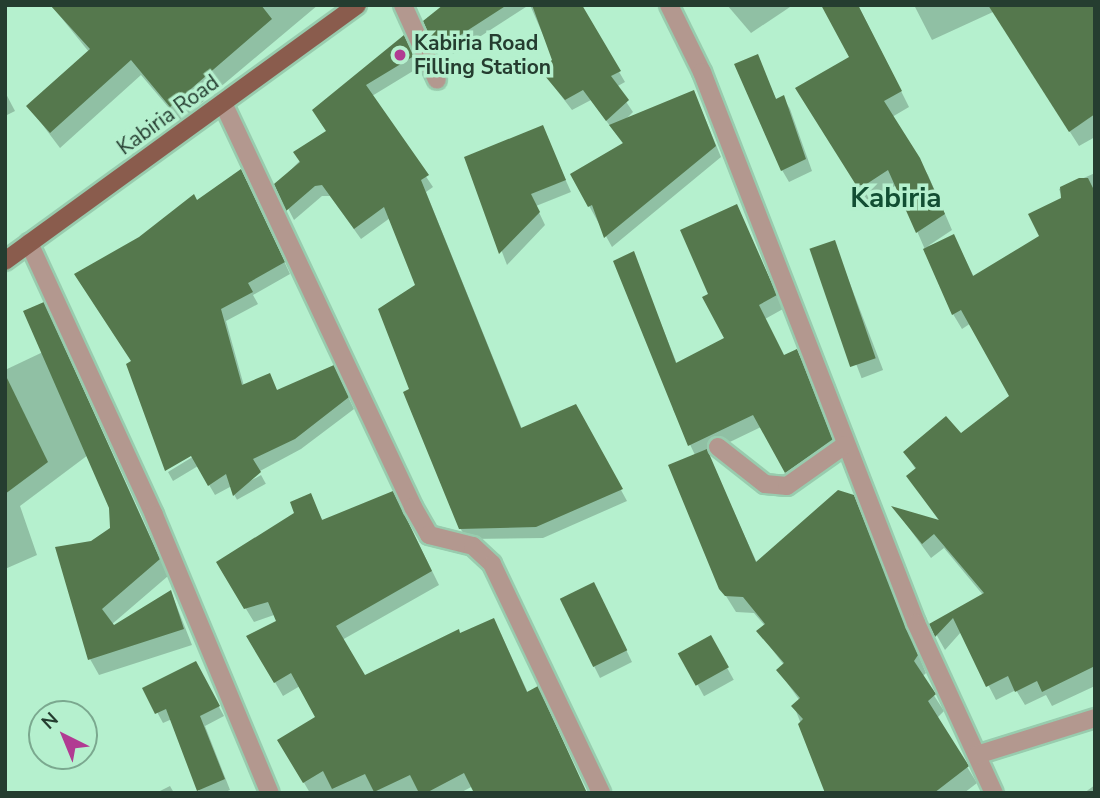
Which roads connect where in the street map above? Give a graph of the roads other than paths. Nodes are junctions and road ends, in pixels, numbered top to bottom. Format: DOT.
graph roads {
  1 [pos="357,5"];
  2 [pos="404,5"];
  3 [pos="669,5"];
  4 [pos="437,80"];
  5 [pos="223,103"];
  6 [pos="29,243"];
  7 [pos="5,261"];
  8 [pos="845,445"];
  9 [pos="718,447"];
  10 [pos="1095,718"];
  11 [pos="976,755"];
  12 [pos="270,793"];
  13 [pos="601,793"];
  14 [pos="994,793"];
  1 -- 5 [label="main road, Kabiria Road"];
  2 -- 4 [label="street"];
  3 -- 8 [label="street"];
  5 -- 6 [label="main road, Kabiria Road"];
  5 -- 13 [label="street"];
  6 -- 7 [label="main road, Kabiria Road"];
  6 -- 12 [label="street"];
  8 -- 9 [label="street"];
  8 -- 11 [label="street"];
  10 -- 11 [label="street"];
  11 -- 14 [label="street"];
}
